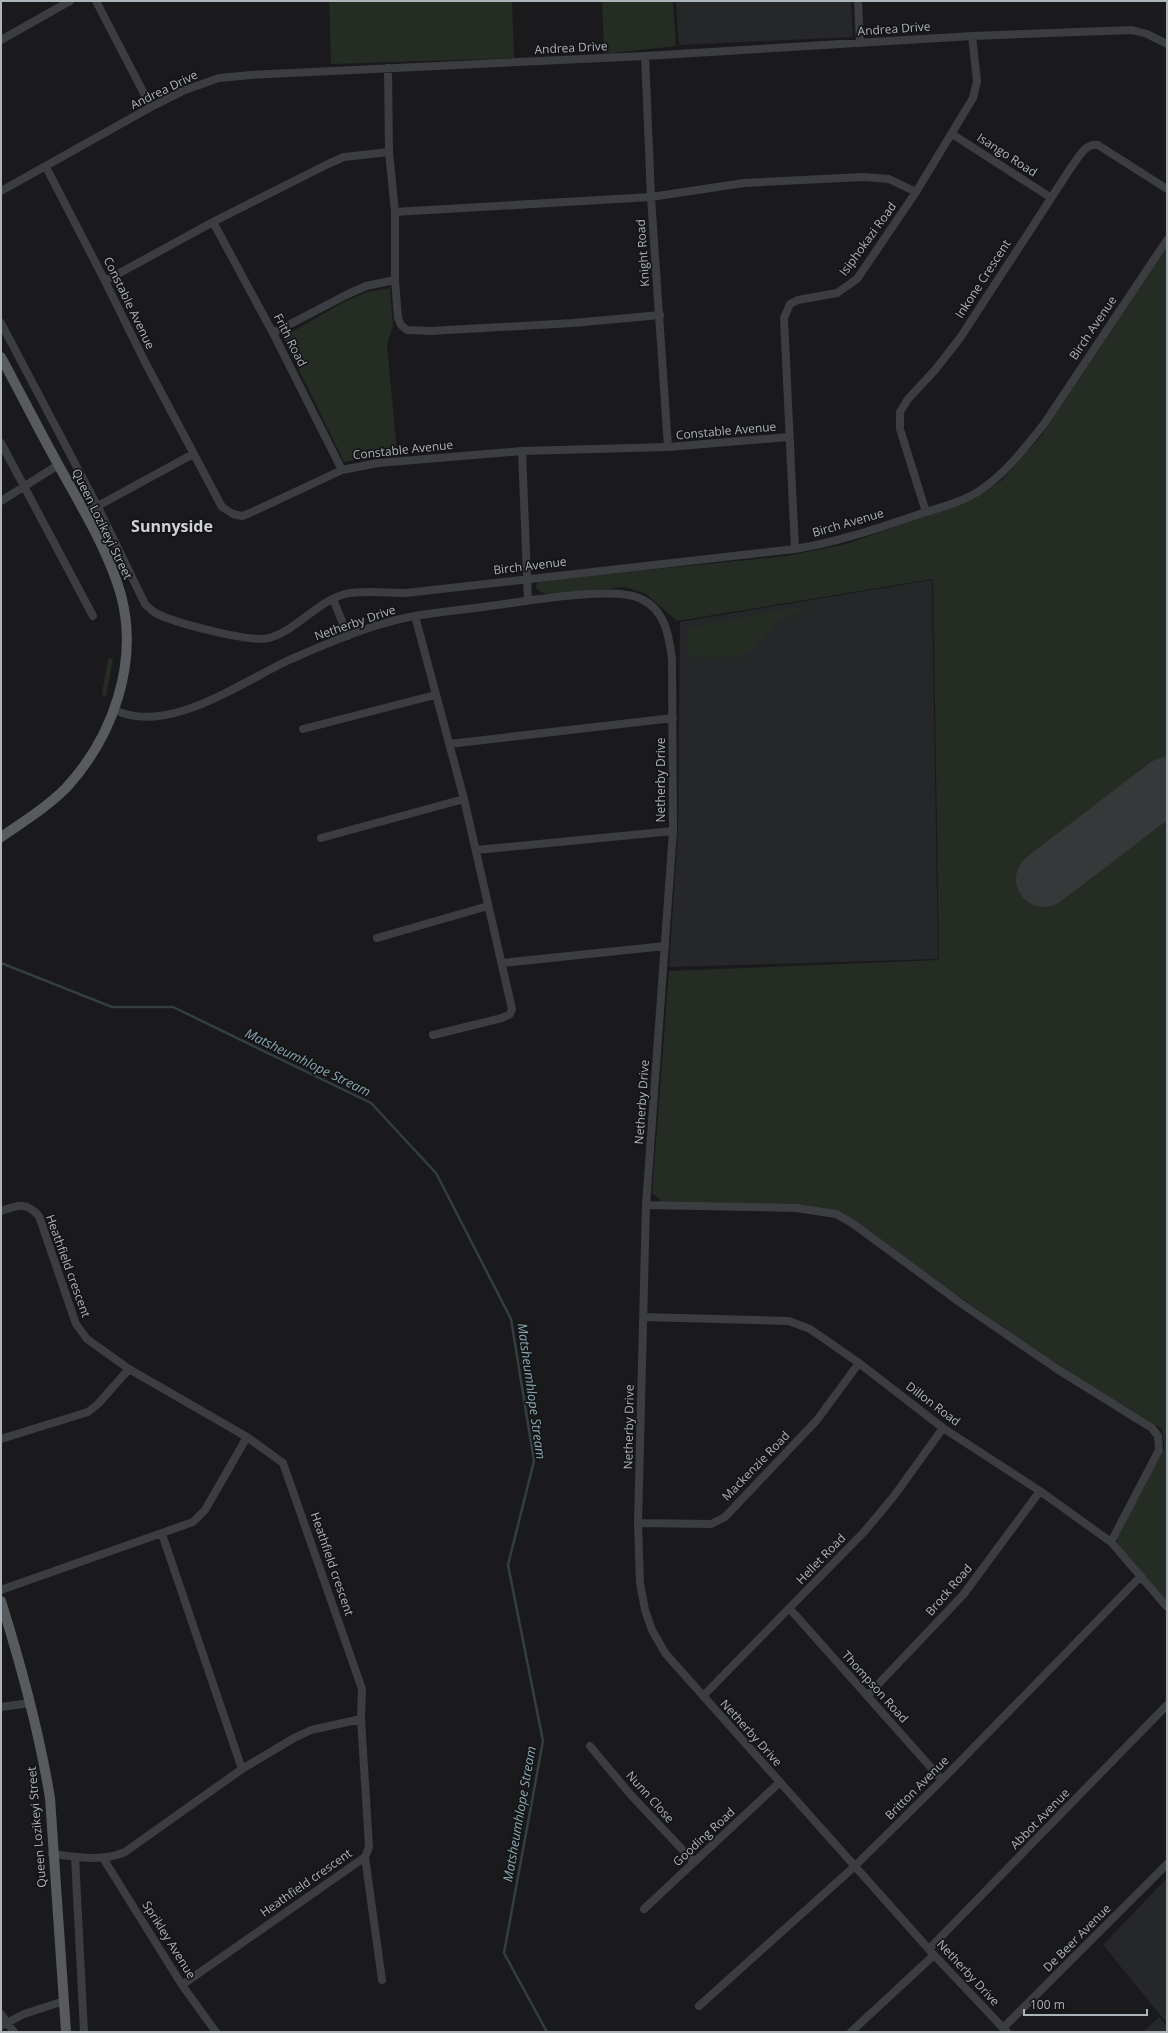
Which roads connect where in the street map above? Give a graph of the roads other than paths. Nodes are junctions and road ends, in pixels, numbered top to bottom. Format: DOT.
graph roads {
  1 [pos="70,1"];
  2 [pos="96,1"];
  3 [pos="858,1"];
  4 [pos="972,36"];
  5 [pos="1,40"];
  6 [pos="860,43"];
  7 [pos="1167,44"];
  8 [pos="645,56"];
  9 [pos="388,68"];
  10 [pos="151,107"];
  11 [pos="952,134"];
  12 [pos="389,152"];
  13 [pos="46,167"];
  14 [pos="1167,189"];
  15 [pos="1,191"];
  16 [pos="916,192"];
  17 [pos="651,197"];
  18 [pos="1050,198"];
  19 [pos="395,212"];
  20 [pos="213,222"];
  21 [pos="1167,240"];
  22 [pos="394,280"];
  23 [pos="105,281"];
  24 [pos="660,315"];
  25 [pos="1,323"];
  26 [pos="273,333"];
  27 [pos="1,357"];
  28 [pos="789,438"];
  29 [pos="1,443"];
  30 [pos="668,447"];
  31 [pos="522,451"];
  32 [pos="192,454"];
  33 [pos="58,465"];
  34 [pos="342,470"];
  35 [pos="24,485"];
  36 [pos="1,501"];
  37 [pos="98,507"];
  38 [pos="926,512"];
  39 [pos="85,513"];
  40 [pos="794,549"];
  41 [pos="528,578"];
  42 [pos="333,599"];
  43 [pos="528,601"];
  44 [pos="93,616"];
  45 [pos="415,616"];
  46 [pos="348,636"];
  47 [pos="435,695"];
  48 [pos="115,710"];
  49 [pos="673,718"];
  50 [pos="303,729"];
  51 [pos="449,744"];
  52 [pos="464,799"];
  53 [pos="673,831"];
  54 [pos="1,837"];
  55 [pos="321,838"];
  56 [pos="476,850"];
  57 [pos="488,906"];
  58 [pos="377,938"];
  59 [pos="665,946"];
  60 [pos="502,963"];
  61 [pos="433,1035"];
  62 [pos="646,1205"];
  63 [pos="1,1211"];
  64 [pos="643,1317"];
  65 [pos="859,1363"];
  66 [pos="129,1369"];
  67 [pos="943,1428"];
  68 [pos="248,1437"];
  69 [pos="1,1439"];
  70 [pos="1040,1491"];
  71 [pos="638,1523"];
  72 [pos="162,1534"];
  73 [pos="1111,1542"];
  74 [pos="1141,1576"];
  75 [pos="1,1590"];
  76 [pos="1,1601"];
  77 [pos="1167,1607"];
  78 [pos="790,1609"];
  79 [pos="703,1696"];
  80 [pos="867,1696"];
  81 [pos="30,1703"];
  82 [pos="1167,1706"];
  83 [pos="1,1707"];
  84 [pos="361,1719"];
  85 [pos="590,1746"];
  86 [pos="242,1769"];
  87 [pos="942,1780"];
  88 [pos="780,1782"];
  89 [pos="52,1854"];
  90 [pos="75,1857"];
  91 [pos="364,1857"];
  92 [pos="103,1858"];
  93 [pos="694,1862"];
  94 [pos="1167,1864"];
  95 [pos="855,1866"];
  96 [pos="644,1909"];
  97 [pos="932,1952"];
  98 [pos="382,1980"];
  99 [pos="182,1985"];
  100 [pos="64,2001"];
  101 [pos="699,2006"];
  102 [pos="1,2014"];
  103 [pos="4,2024"];
  104 [pos="1005,2030"];
  105 [pos="14,2032"];
  106 [pos="66,2032"];
  107 [pos="84,2032"];
  108 [pos="216,2032"];
  109 [pos="850,2032"];
  1 -- 5 [label="street"];
  2 -- 10 [label="street"];
  3 -- 6 [label="street"];
  4 -- 6 [label="street, Andrea Drive"];
  4 -- 7 [label="street, Andrea Drive"];
  4 -- 11 [label="street, Isiphokazi Road"];
  6 -- 8 [label="street, Andrea Drive"];
  8 -- 9 [label="street, Andrea Drive"];
  8 -- 17 [label="street, Knight Road"];
  9 -- 10 [label="street, Andrea Drive"];
  9 -- 12 [label="street"];
  10 -- 13 [label="street, Andrea Drive"];
  11 -- 16 [label="street, Isiphokazi Road"];
  11 -- 18 [label="street, Isango Road"];
  12 -- 19 [label="street"];
  12 -- 20 [label="street"];
  13 -- 15 [label="street, Andrea Drive"];
  13 -- 23 [label="street, Constable Avenue"];
  14 -- 18 [label="street, Inkone Crescent"];
  16 -- 17 [label="street"];
  16 -- 28 [label="street, Isiphokazi Road"];
  17 -- 19 [label="street"];
  17 -- 24 [label="street, Knight Road"];
  18 -- 38 [label="street, Inkone Crescent"];
  19 -- 22 [label="street"];
  20 -- 23 [label="street"];
  20 -- 26 [label="street, Frith Road"];
  21 -- 38 [label="street, Birch Avenue"];
  22 -- 24 [label="street"];
  22 -- 26 [label="street"];
  23 -- 32 [label="street, Constable Avenue"];
  24 -- 30 [label="street, Knight Road"];
  25 -- 37 [label="street, Birch Avenue"];
  26 -- 34 [label="street, Frith Road"];
  27 -- 33 [label="main road, Queen Lozikeyi Street"];
  28 -- 30 [label="street, Constable Avenue"];
  28 -- 40 [label="street, Isiphokazi Road"];
  29 -- 35 [label="street"];
  30 -- 31 [label="street, Constable Avenue"];
  31 -- 34 [label="street, Constable Avenue"];
  31 -- 41 [label="street"];
  32 -- 34 [label="street, Constable Avenue"];
  32 -- 37 [label="street"];
  33 -- 35 [label="street"];
  33 -- 39 [label="main road, Queen Lozikeyi Street"];
  35 -- 36 [label="street"];
  35 -- 44 [label="street"];
  37 -- 39 [label="street"];
  37 -- 42 [label="street, Birch Avenue"];
  38 -- 40 [label="street, Birch Avenue"];
  39 -- 48 [label="main road, Queen Lozikeyi Street"];
  40 -- 41 [label="street, Birch Avenue"];
  41 -- 42 [label="street, Birch Avenue"];
  41 -- 43 [label="street"];
  42 -- 46 [label="street"];
  43 -- 45 [label="street, Netherby Drive"];
  43 -- 49 [label="street, Netherby Drive"];
  45 -- 46 [label="street, Netherby Drive"];
  45 -- 47 [label="street"];
  46 -- 48 [label="street, Netherby Drive"];
  47 -- 50 [label="street"];
  47 -- 51 [label="street"];
  48 -- 54 [label="main road, Queen Lozikeyi Street"];
  49 -- 51 [label="street"];
  49 -- 53 [label="street, Netherby Drive"];
  51 -- 52 [label="street"];
  52 -- 55 [label="street"];
  52 -- 56 [label="street"];
  53 -- 56 [label="street"];
  53 -- 59 [label="street, Netherby Drive"];
  56 -- 57 [label="street"];
  57 -- 58 [label="street"];
  57 -- 60 [label="street"];
  59 -- 60 [label="street"];
  59 -- 62 [label="street, Netherby Drive"];
  60 -- 61 [label="street"];
  62 -- 64 [label="street, Netherby Drive"];
  62 -- 73 [label="street"];
  63 -- 66 [label="street, Heathfield crescent"];
  64 -- 65 [label="street, Dillon Road"];
  64 -- 71 [label="street, Netherby Drive"];
  65 -- 67 [label="street, Dillon Road"];
  65 -- 71 [label="street, Mackenzie Road"];
  66 -- 68 [label="street, Heathfield crescent"];
  66 -- 69 [label="street"];
  67 -- 70 [label="street, Dillon Road"];
  67 -- 78 [label="street, Hellet Road"];
  68 -- 72 [label="street"];
  68 -- 84 [label="street, Heathfield crescent"];
  70 -- 73 [label="street, Dillon Road"];
  70 -- 80 [label="street, Brock Road"];
  71 -- 79 [label="street, Netherby Drive"];
  72 -- 75 [label="street"];
  72 -- 86 [label="street"];
  73 -- 74 [label="street, Dillon Road"];
  74 -- 77 [label="street, Dillon Road"];
  74 -- 87 [label="street, Britton Avenue"];
  76 -- 81 [label="main road, Queen Lozikeyi Street"];
  78 -- 79 [label="street, Hellet Road"];
  78 -- 80 [label="street, Thompson Road"];
  79 -- 88 [label="street, Netherby Drive"];
  80 -- 87 [label="street, Thompson Road"];
  81 -- 83 [label="street"];
  81 -- 89 [label="main road, Queen Lozikeyi Street"];
  82 -- 97 [label="street, Abbot Avenue"];
  84 -- 86 [label="street"];
  84 -- 91 [label="street, Heathfield crescent"];
  85 -- 93 [label="street, Nunn Close"];
  86 -- 92 [label="street"];
  87 -- 95 [label="street, Britton Avenue"];
  88 -- 93 [label="street, Gooding Road"];
  88 -- 95 [label="street, Netherby Drive"];
  89 -- 90 [label="street"];
  89 -- 100 [label="main road, Queen Lozikeyi Street"];
  90 -- 92 [label="street"];
  90 -- 107 [label="street"];
  91 -- 98 [label="street"];
  91 -- 99 [label="street, Heathfield crescent"];
  92 -- 99 [label="street, Sprikley Avenue"];
  93 -- 96 [label="street, Gooding Road"];
  94 -- 104 [label="street, De Beer Avenue"];
  95 -- 97 [label="street, Netherby Drive"];
  95 -- 101 [label="street, Britton Avenue"];
  97 -- 104 [label="street, Netherby Drive"];
  97 -- 109 [label="street, Abbot Avenue"];
  99 -- 108 [label="street, Sprikley Avenue"];
  100 -- 103 [label="street"];
  100 -- 106 [label="main road, Queen Lozikeyi Street"];
  102 -- 103 [label="street"];
  103 -- 105 [label="street"];
}
